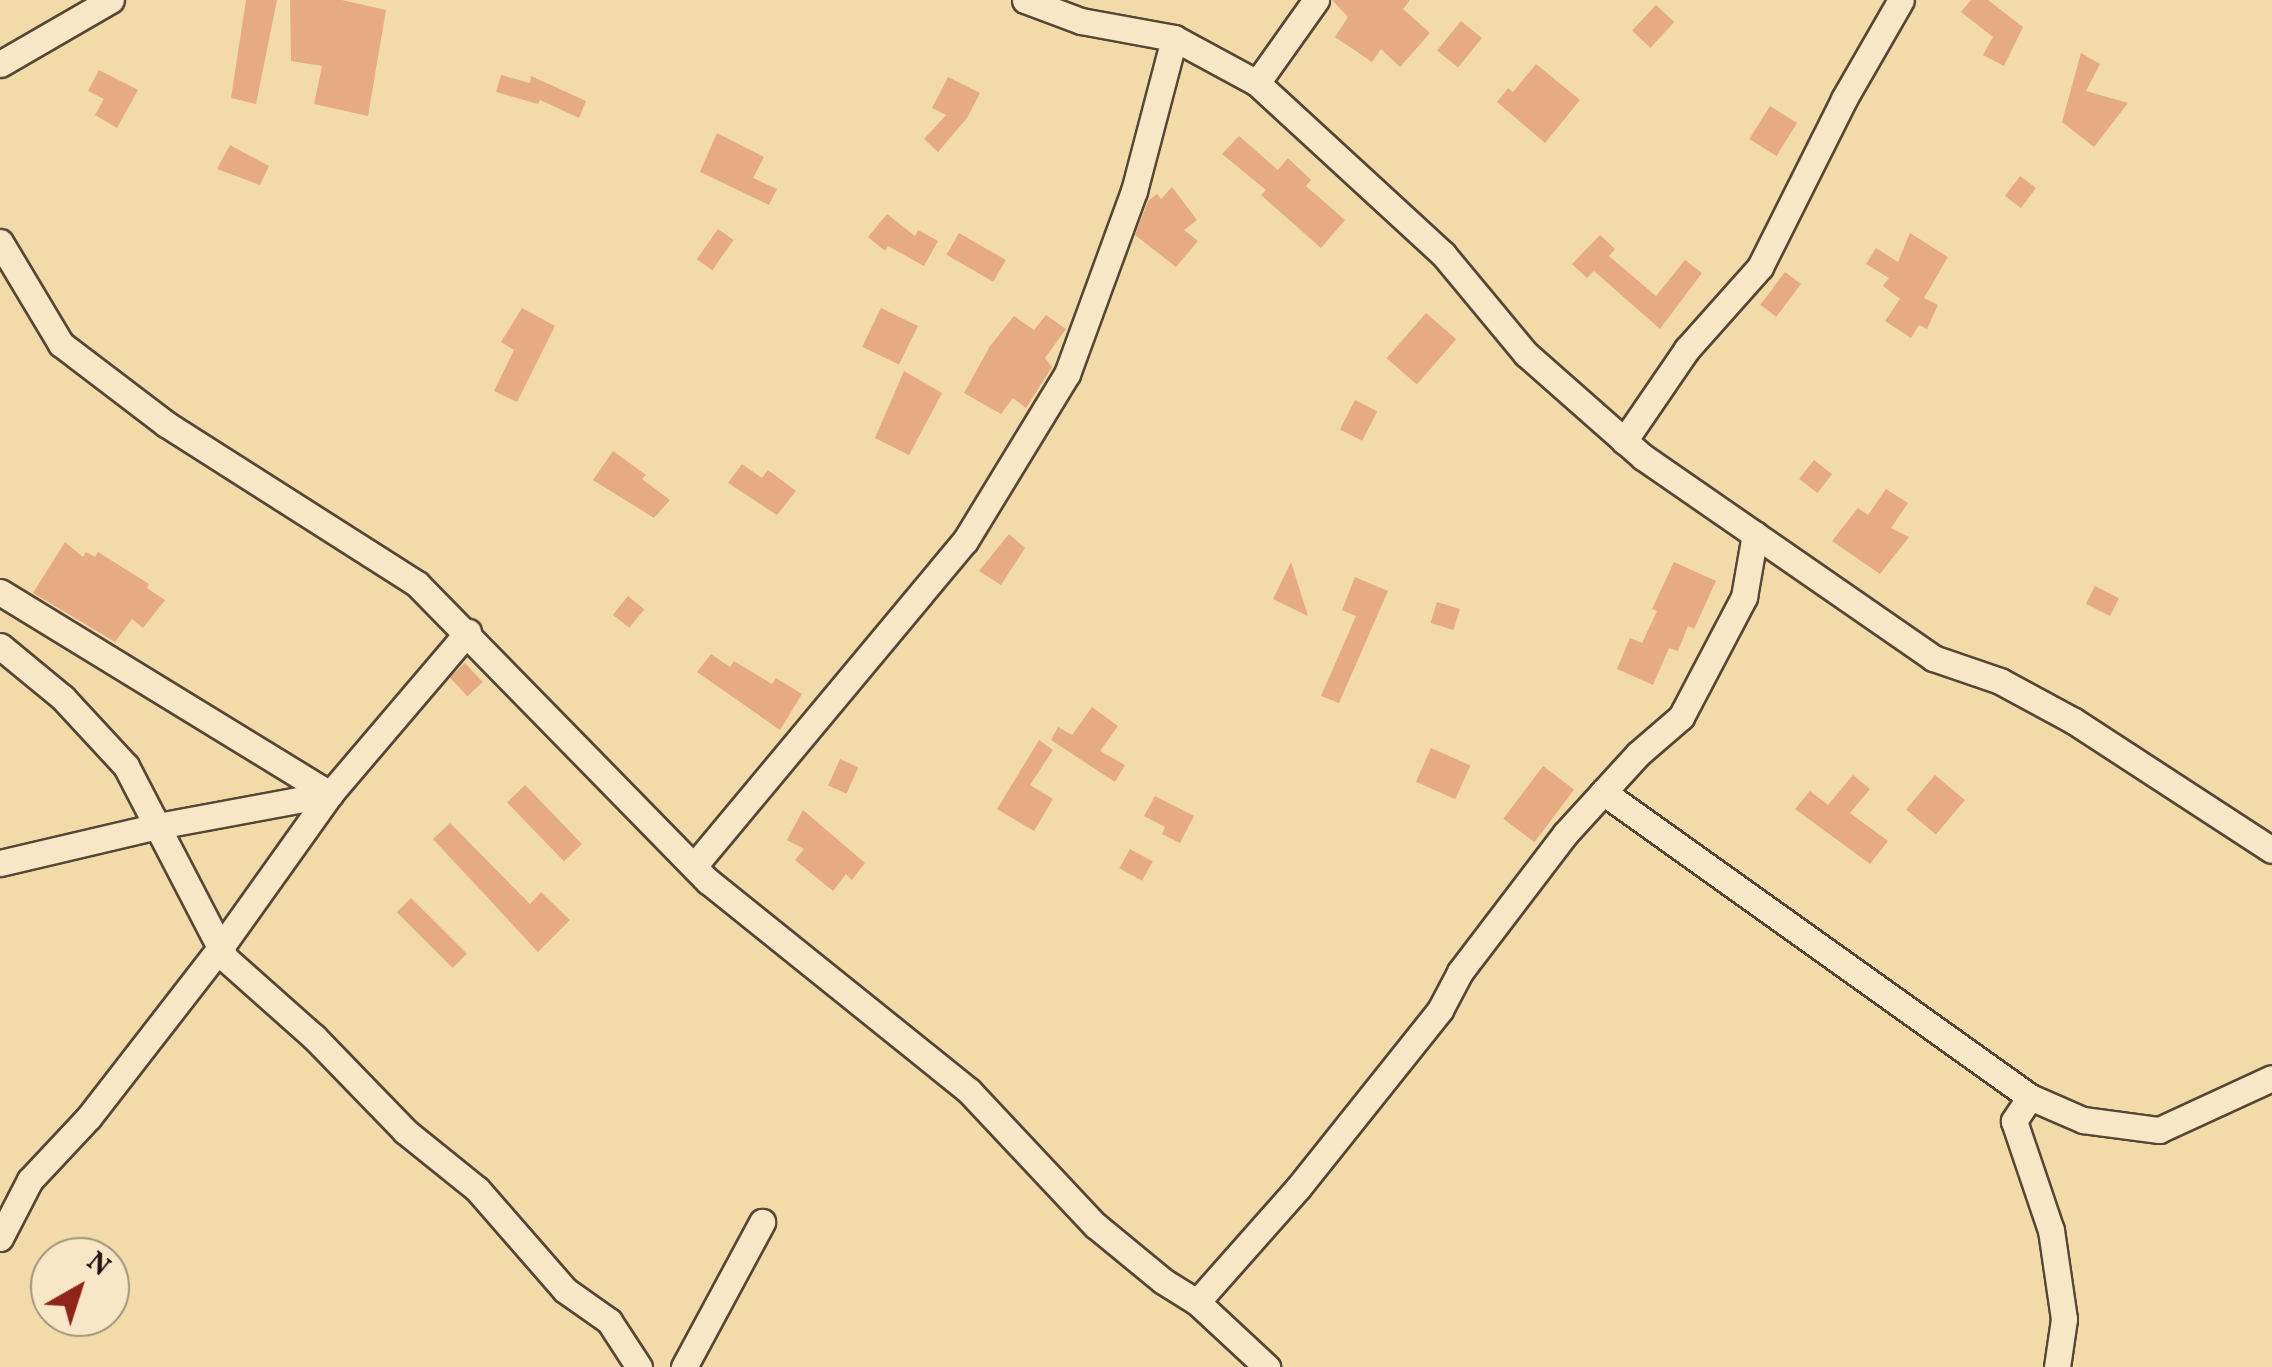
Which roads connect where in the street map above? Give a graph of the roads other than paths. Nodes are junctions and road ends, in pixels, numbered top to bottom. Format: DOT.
graph roads {
  1 [pos="111,0"];
  2 [pos="1026,0"];
  3 [pos="1100,0"];
  4 [pos="1316,0"];
  5 [pos="1901,0"];
  6 [pos="1082,21"];
  7 [pos="1174,38"];
  8 [pos="0,64"];
  9 [pos="1257,83"];
  10 [pos="0,242"];
  11 [pos="1624,441"];
  12 [pos="1755,534"];
  13 [pos="0,592"];
  14 [pos="468,632"];
  15 [pos="0,646"];
  16 [pos="1603,792"];
  17 [pos="330,794"];
  18 [pos="158,826"];
  19 [pos="2272,850"];
  20 [pos="0,863"];
  21 [pos="694,866"];
  22 [pos="221,948"];
  23 [pos="2272,1078"];
  24 [pos="2030,1096"];
  25 [pos="762,1222"];
  26 [pos="0,1238"];
  27 [pos="1196,1302"];
  28 [pos="639,1367"];
  29 [pos="684,1367"];
  30 [pos="1267,1367"];
  31 [pos="2057,1367"];
  1 -- 8 [label="street"];
  2 -- 6 [label="street"];
  3 -- 6 [label="street"];
  4 -- 9 [label="street"];
  5 -- 11 [label="street"];
  6 -- 7 [label="street"];
  7 -- 9 [label="street"];
  7 -- 21 [label="street"];
  9 -- 11 [label="street"];
  10 -- 14 [label="street"];
  11 -- 12 [label="street"];
  12 -- 16 [label="street"];
  12 -- 19 [label="street"];
  13 -- 17 [label="street"];
  14 -- 17 [label="street"];
  14 -- 21 [label="street"];
  15 -- 18 [label="street"];
  16 -- 24 [label="street"];
  16 -- 27 [label="street"];
  17 -- 18 [label="street"];
  17 -- 22 [label="street"];
  18 -- 20 [label="street"];
  18 -- 22 [label="street"];
  21 -- 27 [label="street"];
  22 -- 26 [label="street"];
  22 -- 28 [label="street"];
  23 -- 24 [label="street"];
  24 -- 31 [label="street"];
  25 -- 29 [label="street"];
  27 -- 30 [label="street"];
}
